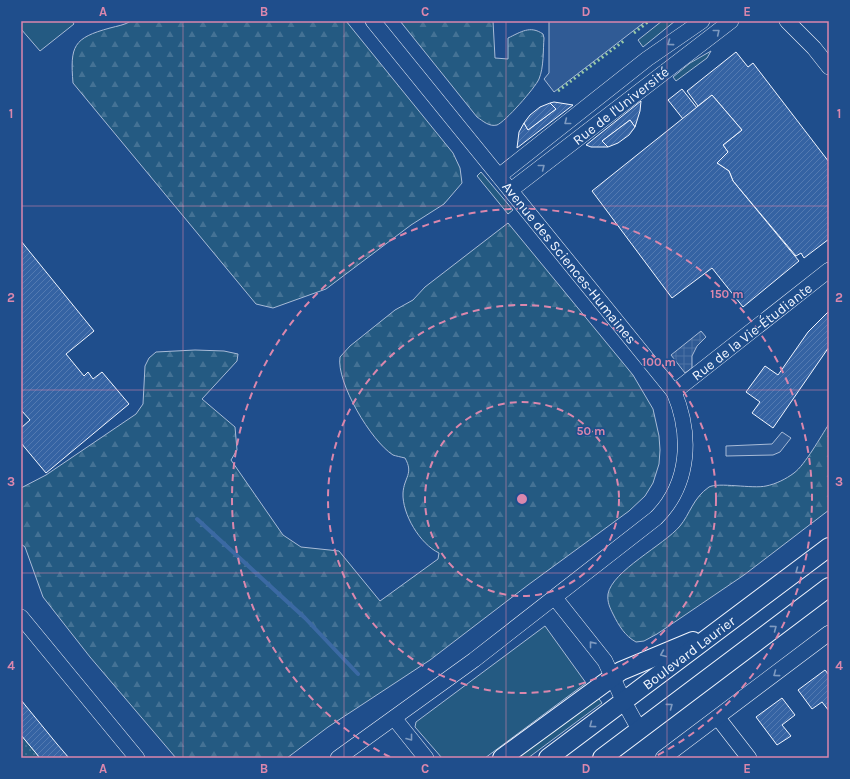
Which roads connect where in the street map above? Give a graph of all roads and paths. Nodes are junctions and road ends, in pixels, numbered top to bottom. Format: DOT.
graph roads {
  1 [pos="373,21"];
  2 [pos="702,21"];
  3 [pos="731,21"];
  4 [pos="787,21"];
  5 [pos="829,67"];
  6 [pos="499,176"];
  7 [pos="511,190"];
  8 [pos="829,270"];
  9 [pos="674,392"];
  10 [pos="829,548"];
  11 [pos="829,587"];
  12 [pos="555,598"];
  13 [pos="21,617"];
  14 [pos="724,626"];
  15 [pos="829,633"];
  16 [pos="613,676"];
  17 [pos="624,702"];
  18 [pos="394,718"];
  19 [pos="718,718"];
  20 [pos="639,729"];
  21 [pos="137,758"];
  22 [pos="338,758"];
  23 [pos="426,758"];
  24 [pos="502,758"];
  25 [pos="548,758"];
  26 [pos="602,758"];
  27 [pos="663,758"];
  28 [pos="749,758"];
  1 -- 6 [label="street, Avenue des Sciences-Humaines"];
  2 -- 6 [label="street, Rue de l'Université, one-way"];
  7 -- 3 [label="street, Rue de l'Université, one-way"];
  4 -- 5 [label="street"];
  6 -- 7 [label="street, Avenue des Sciences-Humaines"];
  7 -- 9 [label="street, Avenue des Sciences-Humaines"];
  8 -- 9 [label="street, Rue de la Vie-Étudiante"];
  9 -- 12 [label="street, Avenue des Sciences-Humaines"];
  10 -- 14 [label="main road, Boulevard Laurier, one-way"];
  20 -- 11 [label="main road, one-way"];
  16 -- 12 [label="street, one-way"];
  12 -- 18 [label="street, Avenue des Sciences-Humaines"];
  13 -- 21 [label="street"];
  14 -- 16 [label="main road, one-way"];
  14 -- 17 [label="main road, Boulevard Laurier"];
  15 -- 19 [label="street, one-way"];
  16 -- 17 [label="street"];
  16 -- 24 [label="main road"];
  17 -- 20 [label="street"];
  17 -- 25 [label="main road, Boulevard Laurier, one-way"];
  18 -- 22 [label="street, Avenue des Sciences-Humaines"];
  18 -- 23 [label="street, one-way"];
  19 -- 27 [label="street"];
  19 -- 28 [label="street"];
  20 -- 26 [label="main road"];
}
